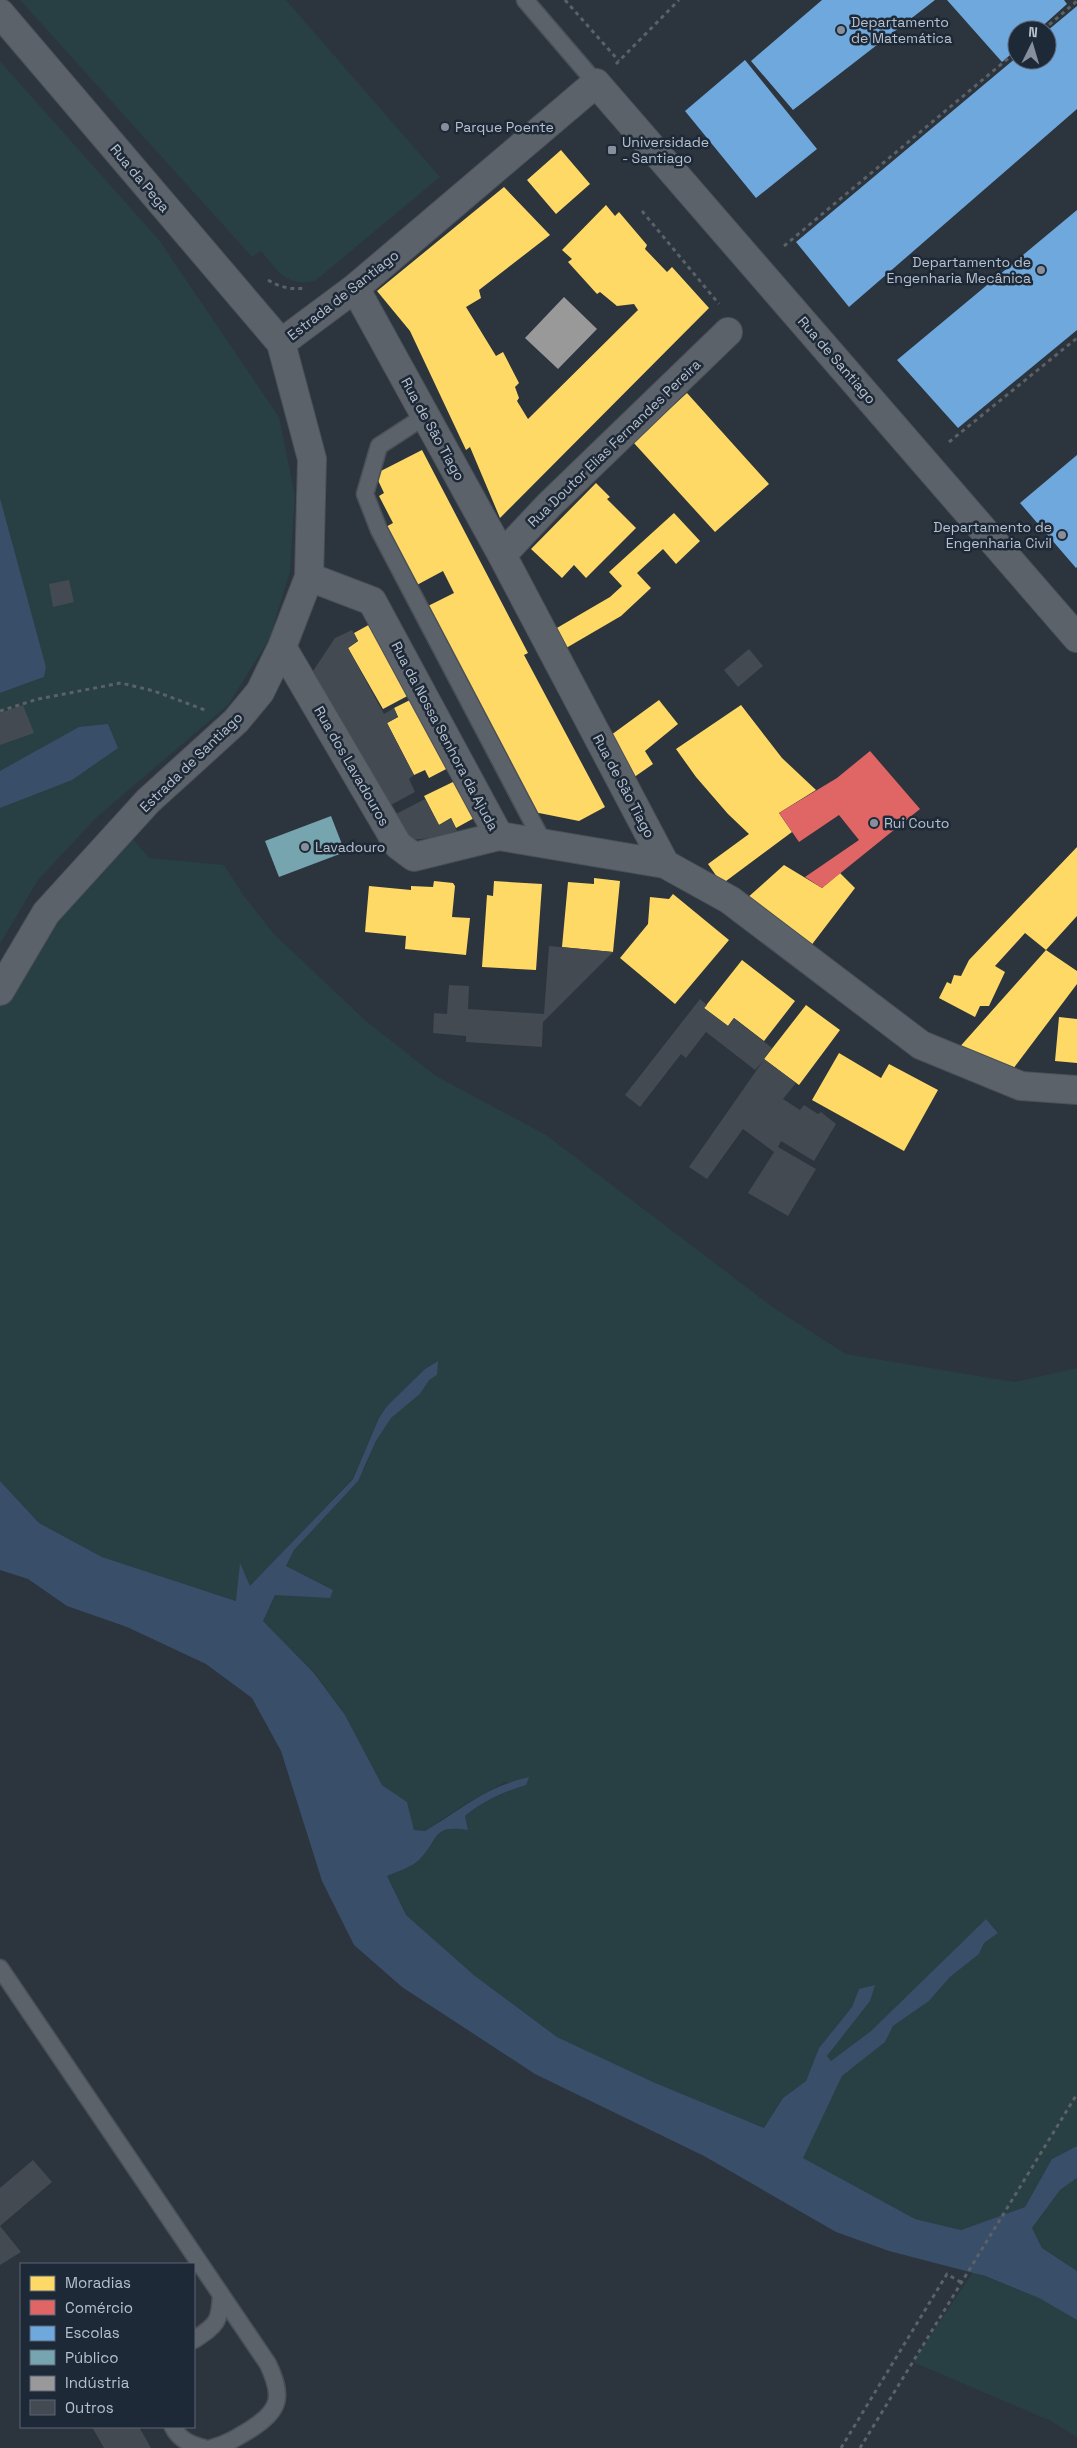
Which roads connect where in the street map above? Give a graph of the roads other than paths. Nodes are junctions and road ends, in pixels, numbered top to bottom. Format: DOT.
graph roads {
  1 [pos="525,0"];
  2 [pos="0,13"];
  3 [pos="596,83"];
  4 [pos="355,288"];
  5 [pos="728,332"];
  6 [pos="281,343"];
  7 [pos="425,416"];
  8 [pos="502,555"];
  9 [pos="309,577"];
  10 [pos="1077,638"];
  11 [pos="282,647"];
  12 [pos="498,836"];
  13 [pos="544,844"];
  14 [pos="665,864"];
  15 [pos="0,991"];
  16 [pos="1077,1090"];
  17 [pos="0,1968"];
  18 [pos="221,2295"];
  19 [pos="195,2339"];
  20 [pos="174,2428"];
  21 [pos="204,2448"];
  22 [pos="212,2448"];
  1 -- 3 [label="lane"];
  2 -- 6 [label="street, Rua da Pega"];
  3 -- 4 [label="street, Estrada de Santiago"];
  3 -- 10 [label="street, Rua de Santiago"];
  4 -- 6 [label="street, Estrada de Santiago"];
  4 -- 7 [label="street, Rua de São Tiago"];
  5 -- 8 [label="street, Rua Doutor Elias Fernandes Pereira"];
  6 -- 9 [label="street, Estrada de Santiago"];
  7 -- 8 [label="street, Rua de São Tiago"];
  7 -- 13 [label="lane"];
  8 -- 14 [label="street, Rua de São Tiago"];
  9 -- 11 [label="street, Estrada de Santiago"];
  9 -- 12 [label="street, Rua da Nossa Senhora da Ajuda"];
  11 -- 12 [label="street, Rua dos Lavadouros"];
  11 -- 15 [label="street, Estrada de Santiago"];
  12 -- 13 [label="street, Rua da Nossa Senhora da Ajuda"];
  13 -- 14 [label="street, Rua da Nossa Senhora da Ajuda"];
  14 -- 16 [label="street"];
  17 -- 18 [label="lane"];
  18 -- 19 [label="lane"];
  18 -- 22 [label="lane"];
  20 -- 21 [label="lane"];
}
